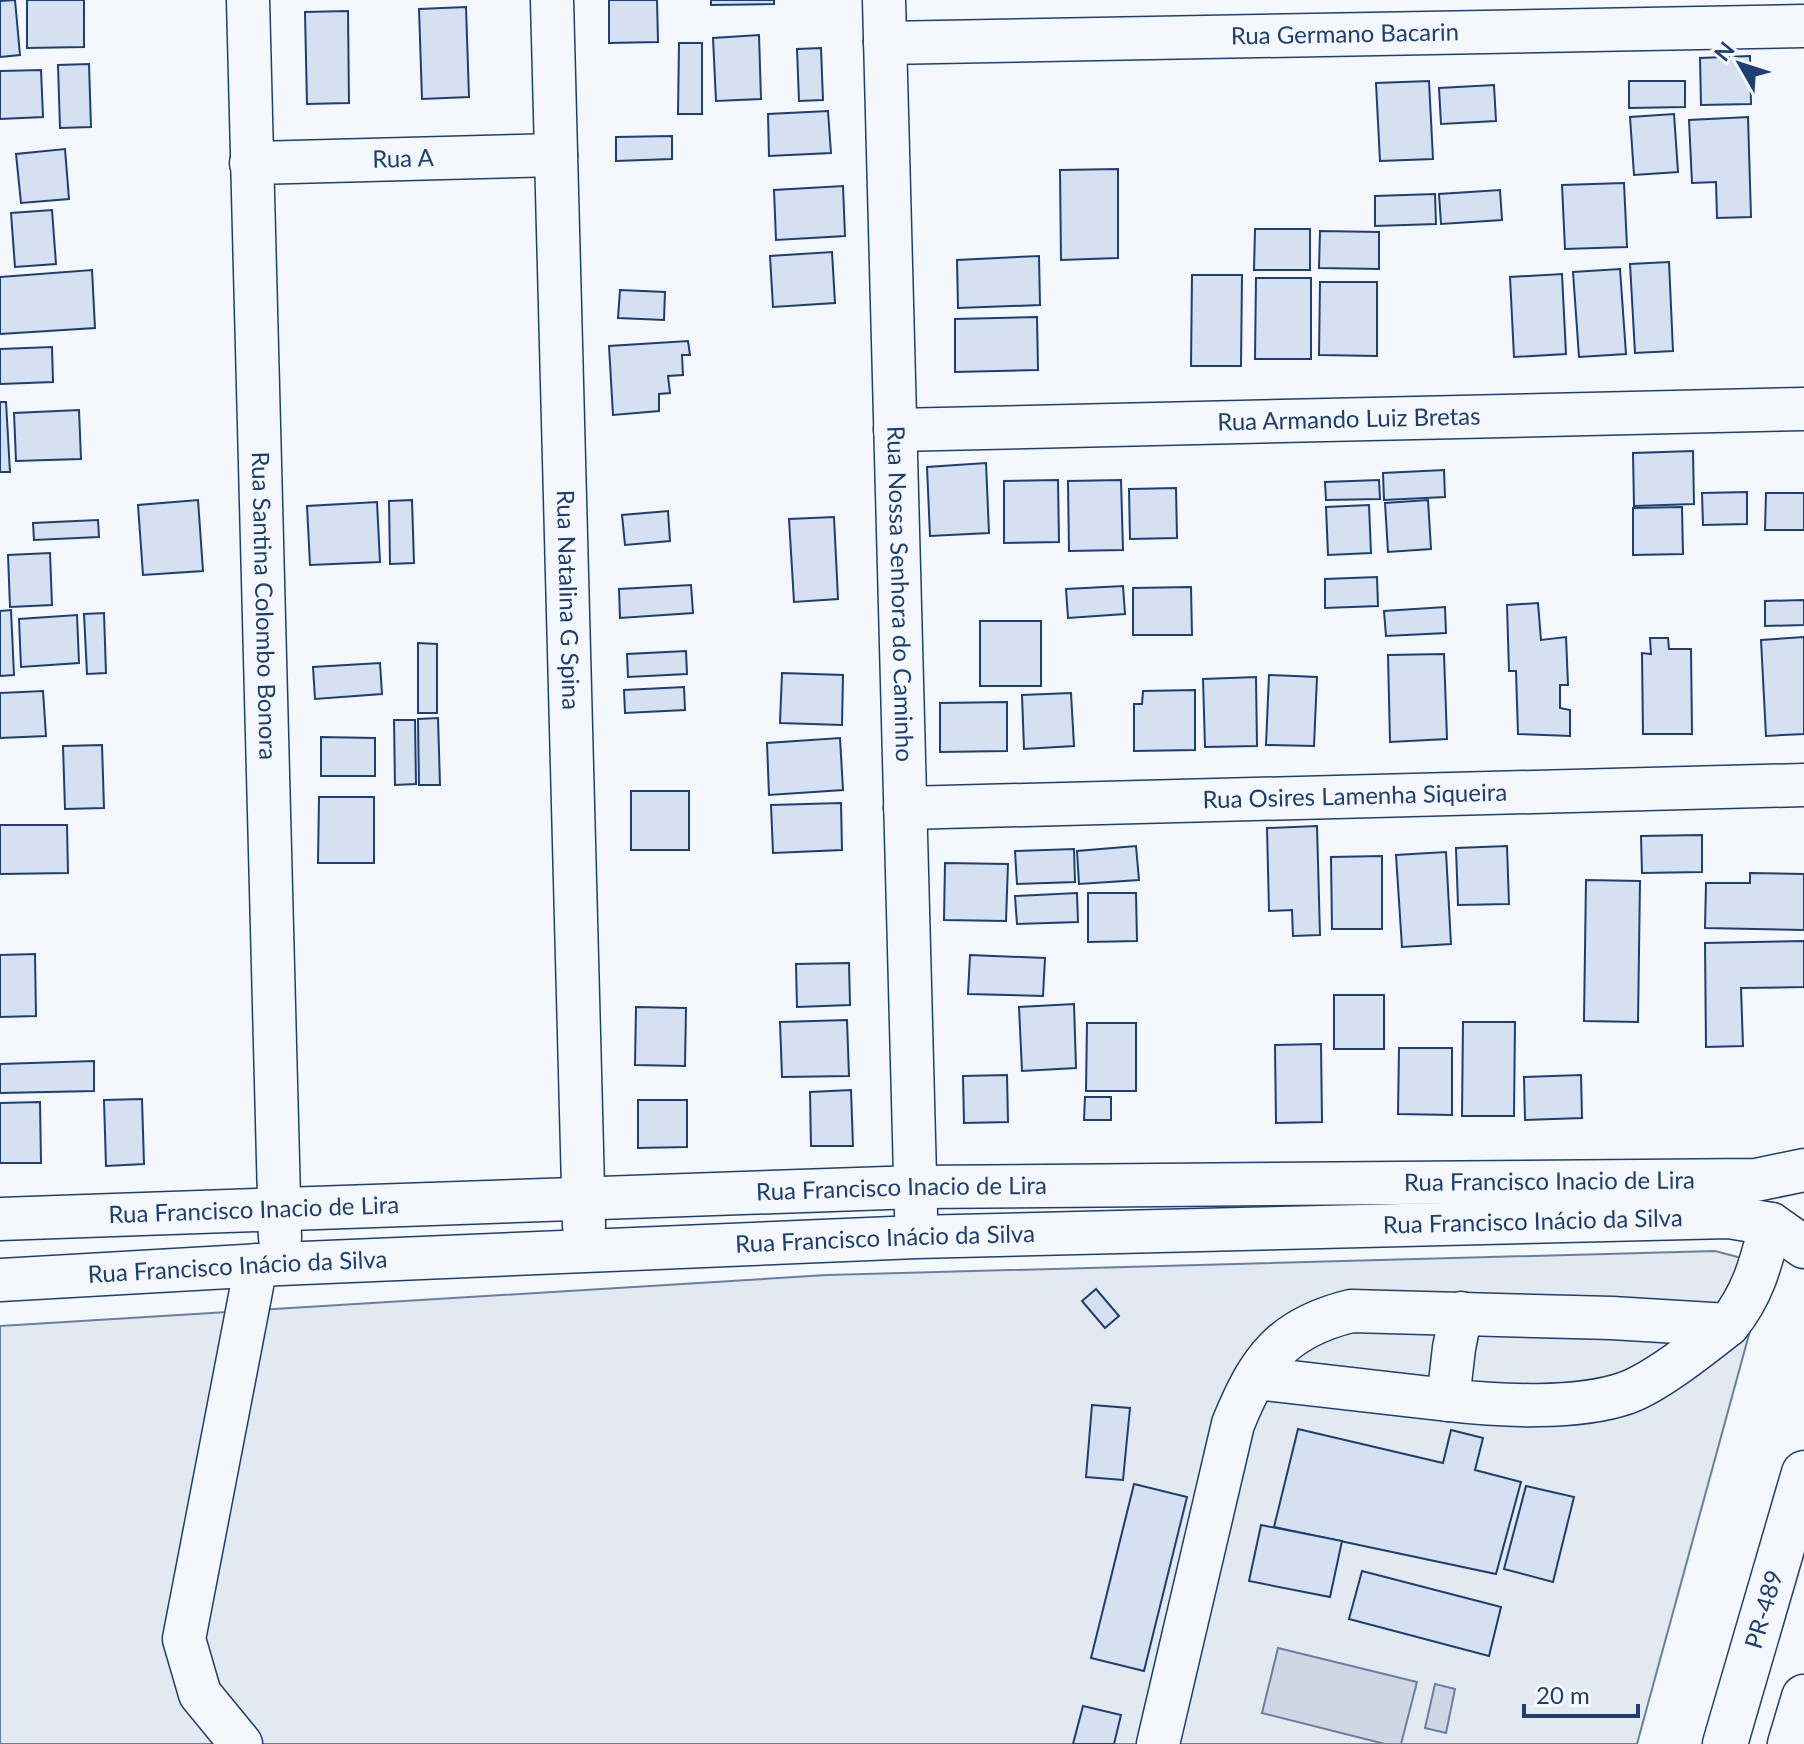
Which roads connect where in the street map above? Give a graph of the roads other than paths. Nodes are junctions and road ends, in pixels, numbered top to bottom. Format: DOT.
graph roads {
  1 [pos="248,0"];
  2 [pos="552,0"];
  3 [pos="884,0"];
  4 [pos="1804,26"];
  5 [pos="885,43"];
  6 [pos="556,155"];
  7 [pos="251,163"];
  8 [pos="1804,409"];
  9 [pos="895,430"];
  10 [pos="1804,785"];
  11 [pos="905,808"];
  12 [pos="1804,1170"];
  13 [pos="916,1187"];
  14 [pos="585,1199"];
  15 [pos="279,1211"];
  16 [pos="0,1219"];
  17 [pos="1788,1235"];
  18 [pos="916,1237"];
  19 [pos="584,1251"];
  20 [pos="268,1264"];
  21 [pos="0,1280"];
  22 [pos="1461,1313"];
  23 [pos="1728,1325"];
  24 [pos="1255,1378"];
  25 [pos="1448,1400"];
  26 [pos="1804,1473"];
  27 [pos="1804,1697"];
  28 [pos="241,1744"];
  29 [pos="1158,1744"];
  30 [pos="1725,1744"];
  31 [pos="1790,1744"];
  1 -- 7 [label="street, Rua Santina Colombo Bonora"];
  2 -- 6 [label="street, Rua Natalina G Spina"];
  3 -- 5 [label="street, Rua Nossa Senhora do Caminho"];
  4 -- 5 [label="street, Rua Germano Bacarin"];
  5 -- 9 [label="street, Rua Nossa Senhora do Caminho"];
  6 -- 7 [label="street, Rua A"];
  6 -- 14 [label="street, Rua Natalina G Spina"];
  7 -- 15 [label="street, Rua Santina Colombo Bonora"];
  8 -- 9 [label="street, Rua Armando Luiz Bretas"];
  9 -- 11 [label="street, Rua Nossa Senhora do Caminho"];
  10 -- 11 [label="street, Rua Osires Lamenha Siqueira"];
  11 -- 13 [label="street, Rua Nossa Senhora do Caminho"];
  12 -- 13 [label="street, Rua Francisco Inacio de Lira"];
  13 -- 14 [label="street, Rua Francisco Inacio de Lira"];
  13 -- 18 [label="street, Rua Nossa Senhora do Caminho"];
  14 -- 15 [label="street, Rua Francisco Inacio de Lira"];
  14 -- 19 [label="street, Rua Natalina G Spina"];
  15 -- 16 [label="street, Rua Francisco Inacio de Lira"];
  15 -- 20 [label="street, Rua Santina Colombo Bonora"];
  17 -- 18 [label="street, Rua Francisco Inácio da Silva"];
  17 -- 23 [label="street"];
  18 -- 19 [label="street, Rua Francisco Inácio da Silva"];
  19 -- 20 [label="street, Rua Francisco Inácio da Silva"];
  20 -- 21 [label="street, Rua Francisco Inácio da Silva"];
  20 -- 28 [label="street, Rua Santina Colombo Bonora"];
  22 -- 23 [label="street"];
  22 -- 24 [label="street"];
  22 -- 25 [label="street"];
  23 -- 25 [label="street"];
  24 -- 25 [label="street"];
  24 -- 29 [label="street"];
  26 -- 30 [label="main road, PR-489 / PR-489"];
  27 -- 31 [label="main road"];
}
